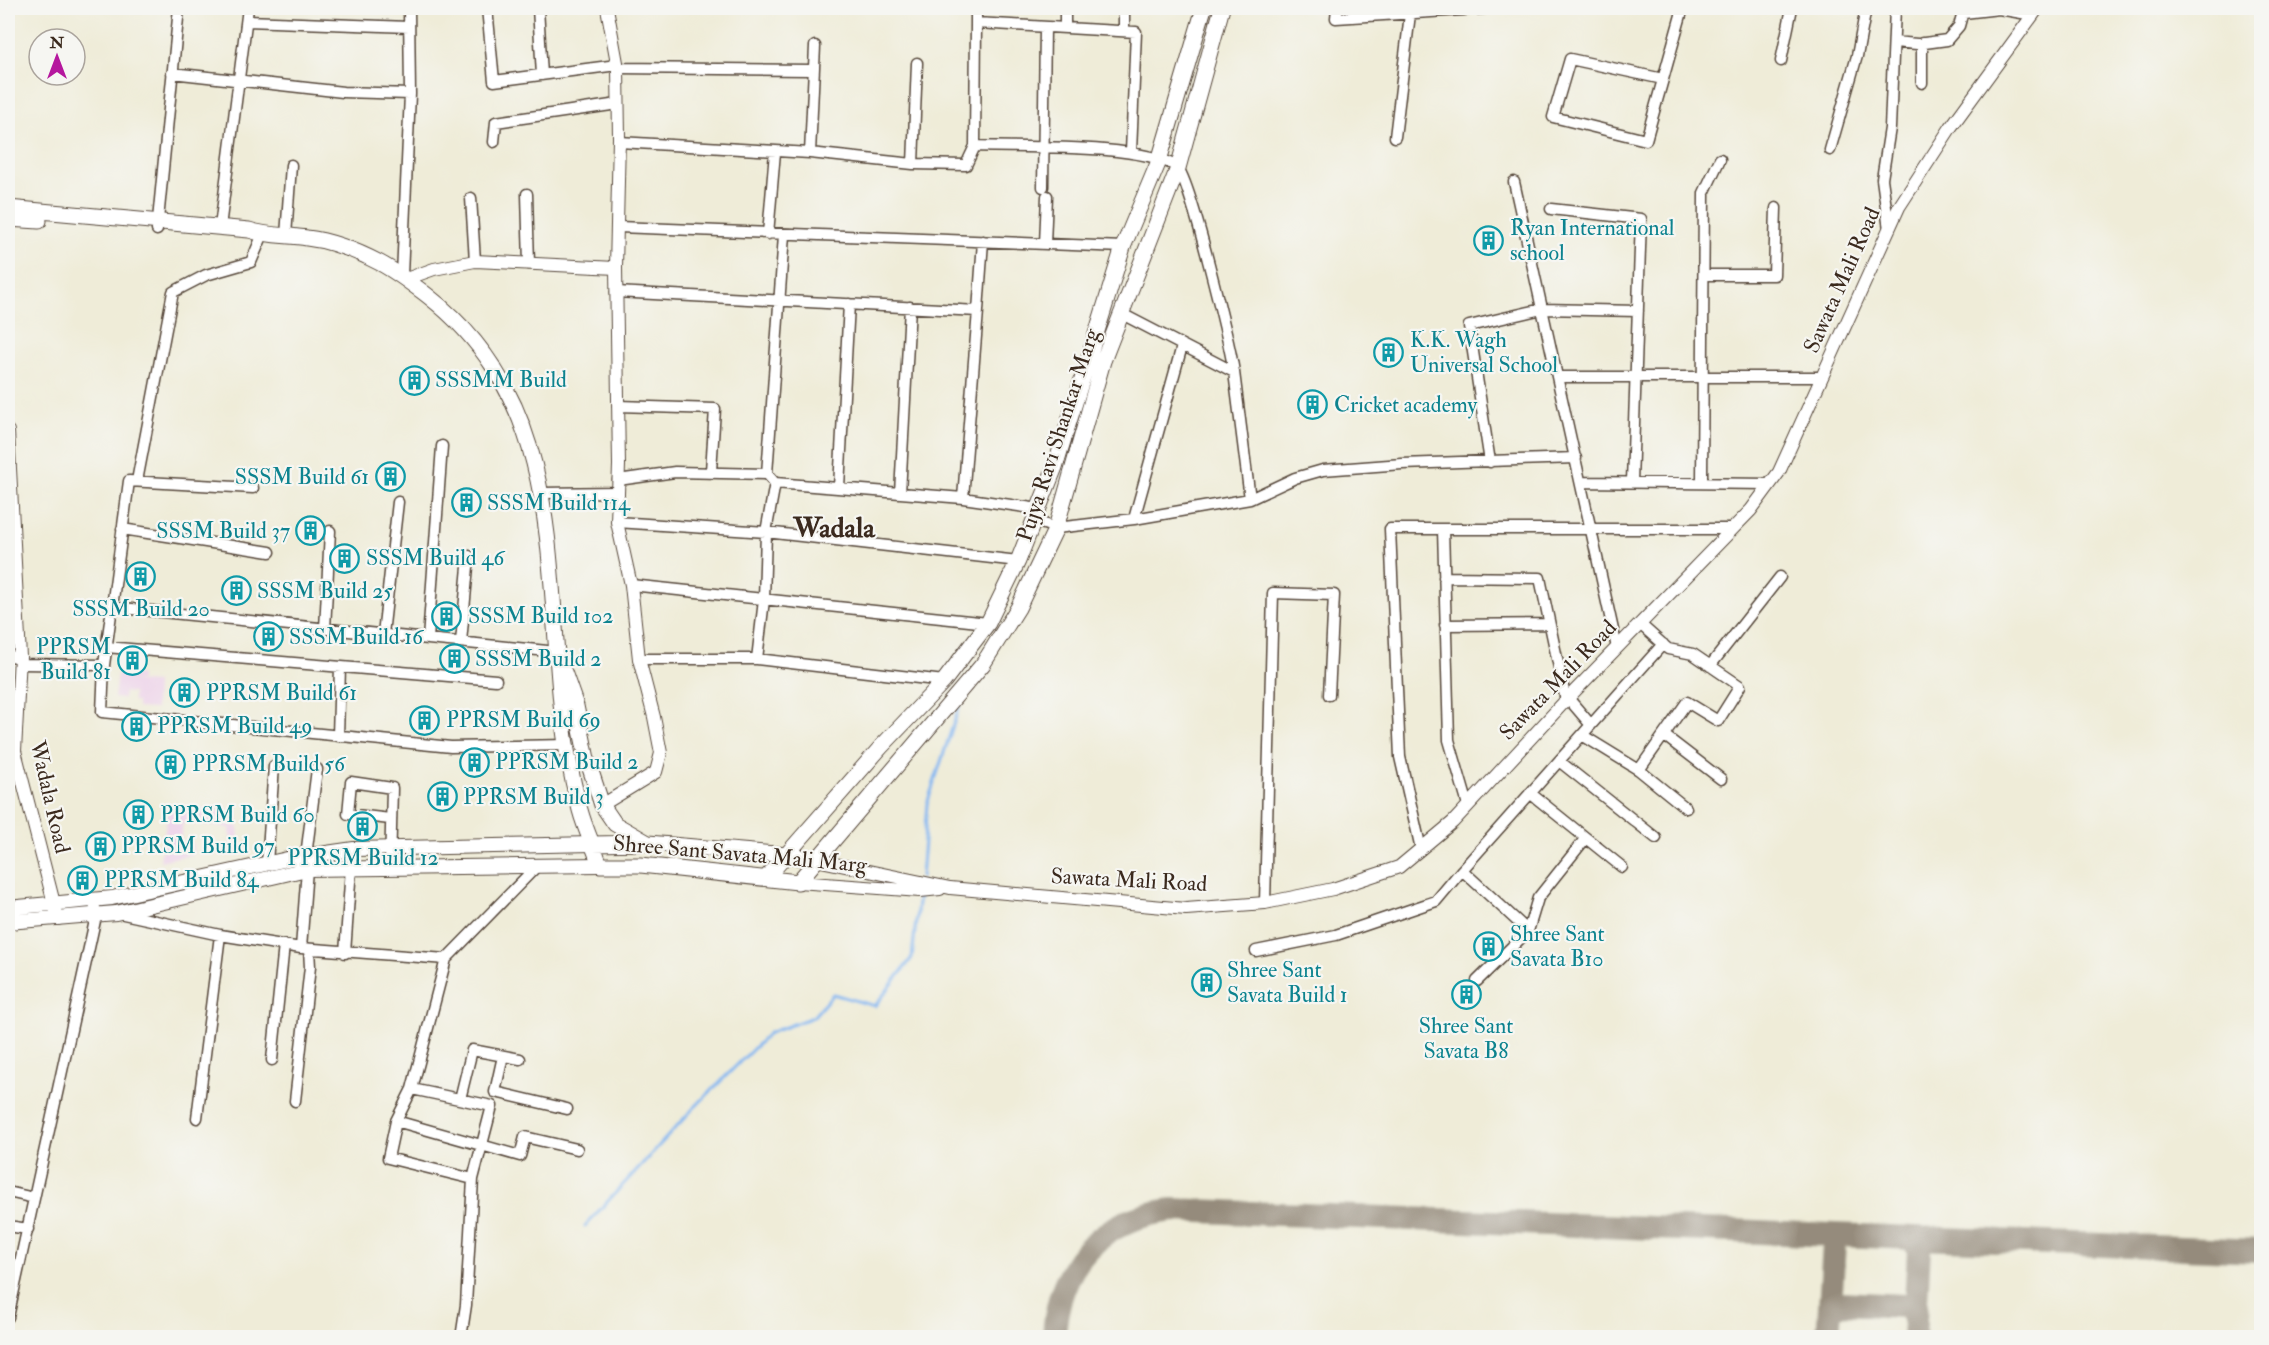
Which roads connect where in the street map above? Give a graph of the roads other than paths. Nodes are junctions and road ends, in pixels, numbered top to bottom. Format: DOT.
graph roads {
  1 [pos="178,8"];
  2 [pos="248,8"];
  3 [pos="409,8"];
  4 [pos="487,8"];
  5 [pos="538,8"];
  6 [pos="608,8"];
  7 [pos="976,8"];
  8 [pos="1065,8"];
  9 [pos="1124,8"];
  10 [pos="1204,8"];
  11 [pos="1222,8"];
  12 [pos="1337,8"];
  13 [pos="1494,8"];
  14 [pos="1683,8"];
  15 [pos="1792,8"];
  16 [pos="1866,8"];
  17 [pos="1895,8"];
  18 [pos="1459,9"];
  19 [pos="1964,10"];
  20 [pos="2035,11"];
  21 [pos="1410,14"];
  22 [pos="246,21"];
  23 [pos="976,23"];
  24 [pos="409,27"];
  25 [pos="1045,27"];
  26 [pos="1065,28"];
  27 [pos="1124,31"];
  28 [pos="1894,42"];
  29 [pos="1922,43"];
  30 [pos="815,46"];
  31 [pos="1781,61"];
  32 [pos="917,63"];
  33 [pos="617,67"];
  34 [pos="812,70"];
  35 [pos="172,73"];
  36 [pos="542,75"];
  37 [pos="1663,79"];
  38 [pos="239,80"];
  39 [pos="1922,83"];
  40 [pos="410,94"];
  41 [pos="618,104"];
  42 [pos="1395,136"];
  43 [pos="494,142"];
  44 [pos="619,142"];
  45 [pos="975,146"];
  46 [pos="1043,148"];
  47 [pos="1830,150"];
  48 [pos="775,152"];
  49 [pos="1131,152"];
  50 [pos="810,153"];
  51 [pos="1720,159"];
  52 [pos="1159,161"];
  53 [pos="913,164"];
  54 [pos="291,165"];
  55 [pos="1178,168"];
  56 [pos="1514,182"];
  57 [pos="527,194"];
  58 [pos="471,198"];
  59 [pos="8,208"];
  60 [pos="1776,208"];
  61 [pos="1551,209"];
  62 [pos="8,219"];
  63 [pos="157,226"];
  64 [pos="220,227"];
  65 [pos="618,227"];
  66 [pos="1889,229"];
  67 [pos="263,234"];
  68 [pos="768,234"];
  69 [pos="784,235"];
  70 [pos="286,236"];
  71 [pos="983,241"];
  72 [pos="1045,244"];
  73 [pos="1123,248"];
  74 [pos="475,261"];
  75 [pos="529,264"];
  76 [pos="616,268"];
  77 [pos="1705,275"];
  78 [pos="404,277"];
  79 [pos="616,292"];
  80 [pos="780,301"];
  81 [pos="849,304"];
  82 [pos="910,308"];
  83 [pos="1542,309"];
  84 [pos="978,311"];
  85 [pos="1638,311"];
  86 [pos="1122,314"];
  87 [pos="1182,346"];
  88 [pos="1234,372"];
  89 [pos="1558,377"];
  90 [pos="1636,377"];
  91 [pos="1704,377"];
  92 [pos="1821,377"];
  93 [pos="618,406"];
  94 [pos="8,431"];
  95 [pos="442,446"];
  96 [pos="1576,458"];
  97 [pos="1490,462"];
  98 [pos="711,471"];
  99 [pos="9,474"];
  100 [pos="767,474"];
  101 [pos="137,481"];
  102 [pos="1581,482"];
  103 [pos="1632,482"];
  104 [pos="1702,482"];
  105 [pos="775,483"];
  106 [pos="1770,484"];
  107 [pos="617,486"];
  108 [pos="839,487"];
  109 [pos="253,488"];
  110 [pos="542,494"];
  111 [pos="900,494"];
  112 [pos="963,498"];
  113 [pos="1250,499"];
  114 [pos="398,502"];
  115 [pos="1037,515"];
  116 [pos="1134,519"];
  117 [pos="617,522"];
  118 [pos="1056,528"];
  119 [pos="122,529"];
  120 [pos="1443,529"];
  121 [pos="1732,529"];
  122 [pos="1592,530"];
  123 [pos="330,531"];
  124 [pos="766,532"];
  125 [pos="270,552"];
  126 [pos="469,556"];
  127 [pos="1018,561"];
  128 [pos="1444,577"];
  129 [pos="1780,577"];
  130 [pos="631,585"];
  131 [pos="764,600"];
  132 [pos="112,607"];
  133 [pos="988,623"];
  134 [pos="1550,624"];
  135 [pos="1640,624"];
  136 [pos="1445,625"];
  137 [pos="325,629"];
  138 [pos="383,634"];
  139 [pos="428,639"];
  140 [pos="461,642"];
  141 [pos="1662,644"];
  142 [pos="106,646"];
  143 [pos="1617,648"];
  144 [pos="557,652"];
  145 [pos="16,659"];
  146 [pos="639,659"];
  147 [pos="757,659"];
  148 [pos="104,665"];
  149 [pos="1710,666"];
  150 [pos="340,667"];
  151 [pos="496,680"];
  152 [pos="944,681"];
  153 [pos="1329,695"];
  154 [pos="1567,699"];
  155 [pos="1592,725"];
  156 [pos="1582,735"];
  157 [pos="338,736"];
  158 [pos="1665,736"];
  159 [pos="568,745"];
  160 [pos="1559,761"];
  161 [pos="12,764"];
  162 [pos="274,766"];
  163 [pos="317,769"];
  164 [pos="1640,770"];
  165 [pos="1721,779"];
  166 [pos="1530,793"];
  167 [pos="602,805"];
  168 [pos="1468,805"];
  169 [pos="1686,808"];
  170 [pos="390,819"];
  171 [pos="1656,838"];
  172 [pos="1585,839"];
  173 [pos="648,843"];
  174 [pos="593,844"];
  175 [pos="390,849"];
  176 [pos="1421,849"];
  177 [pos="787,855"];
  178 [pos="816,860"];
  179 [pos="267,863"];
  180 [pos="306,863"];
  181 [pos="600,866"];
  182 [pos="536,867"];
  183 [pos="1622,867"];
  184 [pos="351,868"];
  185 [pos="390,868"];
  186 [pos="1462,870"];
  187 [pos="766,878"];
  188 [pos="798,882"];
  189 [pos="950,888"];
  190 [pos="94,901"];
  191 [pos="1264,903"];
  192 [pos="54,905"];
  193 [pos="8,908"];
  194 [pos="116,913"];
  195 [pos="96,916"];
  196 [pos="58,919"];
  197 [pos="8,922"];
  198 [pos="1528,931"];
  199 [pos="220,935"];
  200 [pos="284,945"];
  201 [pos="305,948"];
  202 [pos="1256,951"];
  203 [pos="345,953"];
  204 [pos="447,959"];
  205 [pos="1477,981"];
  206 [pos="503,1056"];
  207 [pos="520,1059"];
  208 [pos="272,1060"];
  209 [pos="412,1089"];
  210 [pos="460,1099"];
  211 [pos="295,1101"];
  212 [pos="567,1109"];
  213 [pos="197,1118"];
  214 [pos="396,1121"];
  215 [pos="483,1144"];
  216 [pos="577,1149"];
  217 [pos="473,1179"];
  218 [pos="8,1192"];
  219 [pos="34,1198"];
  220 [pos="8,1226"];
  221 [pos="28,1229"];
  222 [pos="8,1317"];
  223 [pos="461,1338"];
  1 -- 35 [label="street"];
  2 -- 22 [label="street"];
  3 -- 24 [label="street"];
  4 -- 36 [label="street"];
  5 -- 36 [label="street"];
  6 -- 33 [label="street"];
  7 -- 23 [label="street"];
  8 -- 26 [label="street"];
  9 -- 27 [label="street"];
  10 -- 52 [label="main road"];
  11 -- 55 [label="main road, Pujya Ravi Shankar Marg"];
  12 -- 21 [label="street"];
  13 -- 18 [label="street"];
  14 -- 37 [label="street"];
  15 -- 31 [label="street"];
  16 -- 47 [label="street"];
  17 -- 28 [label="street"];
  18 -- 21 [label="street"];
  19 -- 20 [label="street"];
  19 -- 29 [label="street"];
  20 -- 66 [label="street, Sawata Mali Road"];
  21 -- 42 [label="street"];
  22 -- 24 [label="street"];
  22 -- 38 [label="street"];
  23 -- 25 [label="street"];
  23 -- 45 [label="street"];
  24 -- 40 [label="street"];
  25 -- 26 [label="street"];
  25 -- 46 [label="street"];
  26 -- 27 [label="street"];
  27 -- 49 [label="street"];
  28 -- 29 [label="street"];
  28 -- 66 [label="street"];
  29 -- 39 [label="street"];
  30 -- 34 [label="street"];
  32 -- 53 [label="street"];
  33 -- 34 [label="street"];
  33 -- 36 [label="street"];
  33 -- 41 [label="street"];
  34 -- 50 [label="street"];
  35 -- 38 [label="street"];
  35 -- 63 [label="street"];
  37 -- 37 [label="street"];
  38 -- 40 [label="street"];
  38 -- 64 [label="street"];
  40 -- 78 [label="street"];
  41 -- 43 [label="street"];
  41 -- 44 [label="street"];
  44 -- 48 [label="street"];
  44 -- 65 [label="street"];
  45 -- 46 [label="street"];
  45 -- 53 [label="street"];
  46 -- 49 [label="street"];
  46 -- 72 [label="street"];
  48 -- 50 [label="street"];
  48 -- 68 [label="street"];
  49 -- 52 [label="street"];
  50 -- 53 [label="street"];
  51 -- 77 [label="street"];
  52 -- 55 [label="street"];
  52 -- 73 [label="main road"];
  54 -- 70 [label="street"];
  55 -- 86 [label="main road, Pujya Ravi Shankar Marg"];
  55 -- 88 [label="street"];
  56 -- 83 [label="street"];
  57 -- 75 [label="street"];
  58 -- 74 [label="street"];
  59 -- 63 [label="main road, Shree Sant Savata Mali Marg"];
  60 -- 77 [label="street"];
  61 -- 85 [label="street"];
  62 -- 63 [label="main road, Shree Sant Savata Mali Marg"];
  63 -- 64 [label="main road, Shree Sant Savata Mali Marg"];
  63 -- 67 [label="main road, Shree Sant Savata Mali Marg"];
  64 -- 67 [label="main road, Shree Sant Savata Mali Marg"];
  65 -- 68 [label="street"];
  65 -- 76 [label="street"];
  66 -- 92 [label="street, Sawata Mali Road"];
  67 -- 70 [label="main road, Shree Sant Savata Mali Marg"];
  67 -- 101 [label="street"];
  68 -- 69 [label="street"];
  69 -- 71 [label="street"];
  69 -- 80 [label="street"];
  70 -- 78 [label="main road, Shree Sant Savata Mali Marg"];
  71 -- 72 [label="street"];
  71 -- 84 [label="street"];
  72 -- 73 [label="street"];
  73 -- 115 [label="main road"];
  74 -- 75 [label="street"];
  74 -- 78 [label="street"];
  75 -- 76 [label="street"];
  76 -- 79 [label="street"];
  77 -- 91 [label="street"];
  78 -- 110 [label="main road, Shree Sant Savata Mali Marg"];
  79 -- 80 [label="street"];
  79 -- 93 [label="street"];
  80 -- 81 [label="street"];
  80 -- 100 [label="street"];
  81 -- 82 [label="street"];
  81 -- 108 [label="street"];
  82 -- 84 [label="street"];
  82 -- 111 [label="street"];
  83 -- 85 [label="street"];
  83 -- 89 [label="street"];
  83 -- 97 [label="street"];
  84 -- 112 [label="street"];
  85 -- 90 [label="street"];
  86 -- 87 [label="street"];
  86 -- 118 [label="main road, Pujya Ravi Shankar Marg"];
  87 -- 88 [label="street"];
  87 -- 116 [label="street"];
  88 -- 113 [label="street"];
  89 -- 90 [label="street"];
  89 -- 96 [label="street"];
  90 -- 91 [label="street"];
  90 -- 103 [label="street"];
  91 -- 92 [label="street"];
  91 -- 104 [label="street"];
  92 -- 106 [label="street, Sawata Mali Road"];
  93 -- 98 [label="street"];
  93 -- 107 [label="street"];
  94 -- 99 [label="street, Wadala Road"];
  95 -- 139 [label="street"];
  96 -- 97 [label="street"];
  96 -- 102 [label="street"];
  97 -- 113 [label="street"];
  98 -- 100 [label="street"];
  98 -- 107 [label="street"];
  99 -- 145 [label="street, Wadala Road"];
  100 -- 105 [label="street"];
  101 -- 109 [label="street"];
  101 -- 119 [label="street"];
  102 -- 103 [label="street"];
  102 -- 122 [label="street"];
  103 -- 104 [label="street"];
  104 -- 106 [label="street"];
  105 -- 108 [label="street"];
  105 -- 124 [label="street"];
  106 -- 121 [label="street, Sawata Mali Road"];
  107 -- 110 [label="street"];
  107 -- 117 [label="street"];
  108 -- 111 [label="street"];
  110 -- 144 [label="main road, Shree Sant Savata Mali Marg"];
  111 -- 112 [label="street"];
  112 -- 115 [label="street"];
  113 -- 116 [label="street"];
  114 -- 138 [label="street"];
  115 -- 118 [label="street"];
  115 -- 127 [label="main road"];
  116 -- 118 [label="street"];
  117 -- 124 [label="street"];
  117 -- 130 [label="street"];
  118 -- 178 [label="main road, Pujya Ravi Shankar Marg"];
  119 -- 125 [label="street"];
  119 -- 132 [label="street"];
  120 -- 122 [label="street"];
  120 -- 128 [label="street"];
  120 -- 176 [label="street"];
  121 -- 122 [label="street"];
  121 -- 135 [label="street, Sawata Mali Road"];
  122 -- 143 [label="street"];
  123 -- 137 [label="street"];
  124 -- 127 [label="street"];
  124 -- 131 [label="street"];
  126 -- 140 [label="street"];
  127 -- 133 [label="main road"];
  128 -- 134 [label="street"];
  128 -- 136 [label="street"];
  129 -- 149 [label="street"];
  130 -- 131 [label="street"];
  130 -- 146 [label="street"];
  131 -- 133 [label="street"];
  131 -- 147 [label="street"];
  132 -- 137 [label="street"];
  132 -- 142 [label="street"];
  133 -- 152 [label="main road"];
  134 -- 136 [label="street"];
  134 -- 154 [label="street"];
  135 -- 141 [label="street"];
  135 -- 143 [label="street, Sawata Mali Road"];
  136 -- 168 [label="street"];
  137 -- 138 [label="street"];
  138 -- 139 [label="street"];
  139 -- 140 [label="street"];
  140 -- 144 [label="street"];
  141 -- 149 [label="street"];
  141 -- 155 [label="street"];
  142 -- 148 [label="street"];
  142 -- 150 [label="street"];
  143 -- 154 [label="street, Sawata Mali Road"];
  144 -- 159 [label="main road, Shree Sant Savata Mali Marg"];
  144 -- 167 [label="main road, Shree Sant Savata Mali Marg"];
  145 -- 148 [label="street"];
  145 -- 161 [label="street, Wadala Road"];
  146 -- 147 [label="street"];
  146 -- 167 [label="street"];
  147 -- 152 [label="street"];
  148 -- 157 [label="street"];
  149 -- 158 [label="street"];
  150 -- 151 [label="street"];
  150 -- 157 [label="street"];
  152 -- 177 [label="main road"];
  153 -- 191 [label="street"];
  154 -- 155 [label="street"];
  154 -- 168 [label="street, Sawata Mali Road"];
  155 -- 156 [label="street"];
  156 -- 160 [label="street"];
  156 -- 164 [label="street"];
  157 -- 159 [label="street"];
  158 -- 164 [label="street"];
  158 -- 165 [label="street"];
  159 -- 174 [label="main road, Shree Sant Savata Mali Marg"];
  160 -- 166 [label="street"];
  160 -- 171 [label="street"];
  161 -- 192 [label="street, Wadala Road"];
  162 -- 179 [label="street"];
  163 -- 180 [label="street"];
  164 -- 169 [label="street"];
  166 -- 172 [label="street"];
  166 -- 186 [label="street"];
  167 -- 173 [label="main road, Shree Sant Savata Mali Marg"];
  168 -- 176 [label="street, Sawata Mali Road"];
  170 -- 170 [label="street"];
  170 -- 175 [label="street"];
  172 -- 183 [label="street"];
  172 -- 198 [label="street"];
  173 -- 174 [label="main road"];
  173 -- 177 [label="main road, Shree Sant Savata Mali Marg"];
  174 -- 175 [label="main road"];
  174 -- 181 [label="main road, Shree Sant Savata Mali Marg"];
  175 -- 180 [label="main road"];
  175 -- 185 [label="street"];
  176 -- 191 [label="street, Sawata Mali Road"];
  177 -- 178 [label="main road, Shree Sant Savata Mali Marg"];
  177 -- 187 [label="main road"];
  178 -- 188 [label="main road, Pujya Ravi Shankar Marg"];
  178 -- 189 [label="street, Sawata Mali Road"];
  179 -- 180 [label="main road"];
  179 -- 190 [label="main road"];
  180 -- 184 [label="main road"];
  180 -- 194 [label="main road"];
  180 -- 201 [label="street"];
  181 -- 182 [label="main road"];
  181 -- 187 [label="main road, Shree Sant Savata Mali Marg"];
  182 -- 185 [label="main road"];
  182 -- 204 [label="street"];
  184 -- 185 [label="main road"];
  184 -- 203 [label="street"];
  186 -- 198 [label="street"];
  186 -- 202 [label="street"];
  187 -- 188 [label="main road, Shree Sant Savata Mali Marg"];
  188 -- 189 [label="street, Shree Sant Savata Mali Marg"];
  189 -- 191 [label="street, Sawata Mali Road"];
  190 -- 192 [label="main road"];
  190 -- 195 [label="street"];
  192 -- 193 [label="main road"];
  192 -- 196 [label="street, Wadala Road"];
  194 -- 195 [label="main road"];
  194 -- 199 [label="street"];
  195 -- 196 [label="main road"];
  195 -- 219 [label="street"];
  196 -- 197 [label="main road"];
  198 -- 205 [label="street"];
  199 -- 200 [label="street"];
  199 -- 213 [label="street"];
  200 -- 201 [label="street"];
  200 -- 208 [label="street"];
  201 -- 203 [label="street"];
  201 -- 211 [label="street"];
  203 -- 204 [label="street"];
  204 -- 209 [label="street"];
  206 -- 207 [label="street"];
  206 -- 210 [label="street"];
  206 -- 212 [label="street"];
  209 -- 210 [label="street"];
  209 -- 214 [label="street"];
  210 -- 215 [label="street"];
  214 -- 215 [label="street"];
  214 -- 217 [label="street"];
  215 -- 216 [label="street"];
  215 -- 217 [label="street"];
  217 -- 223 [label="street"];
  218 -- 219 [label="street"];
  219 -- 221 [label="street"];
  220 -- 221 [label="street"];
  221 -- 222 [label="street"];
}
